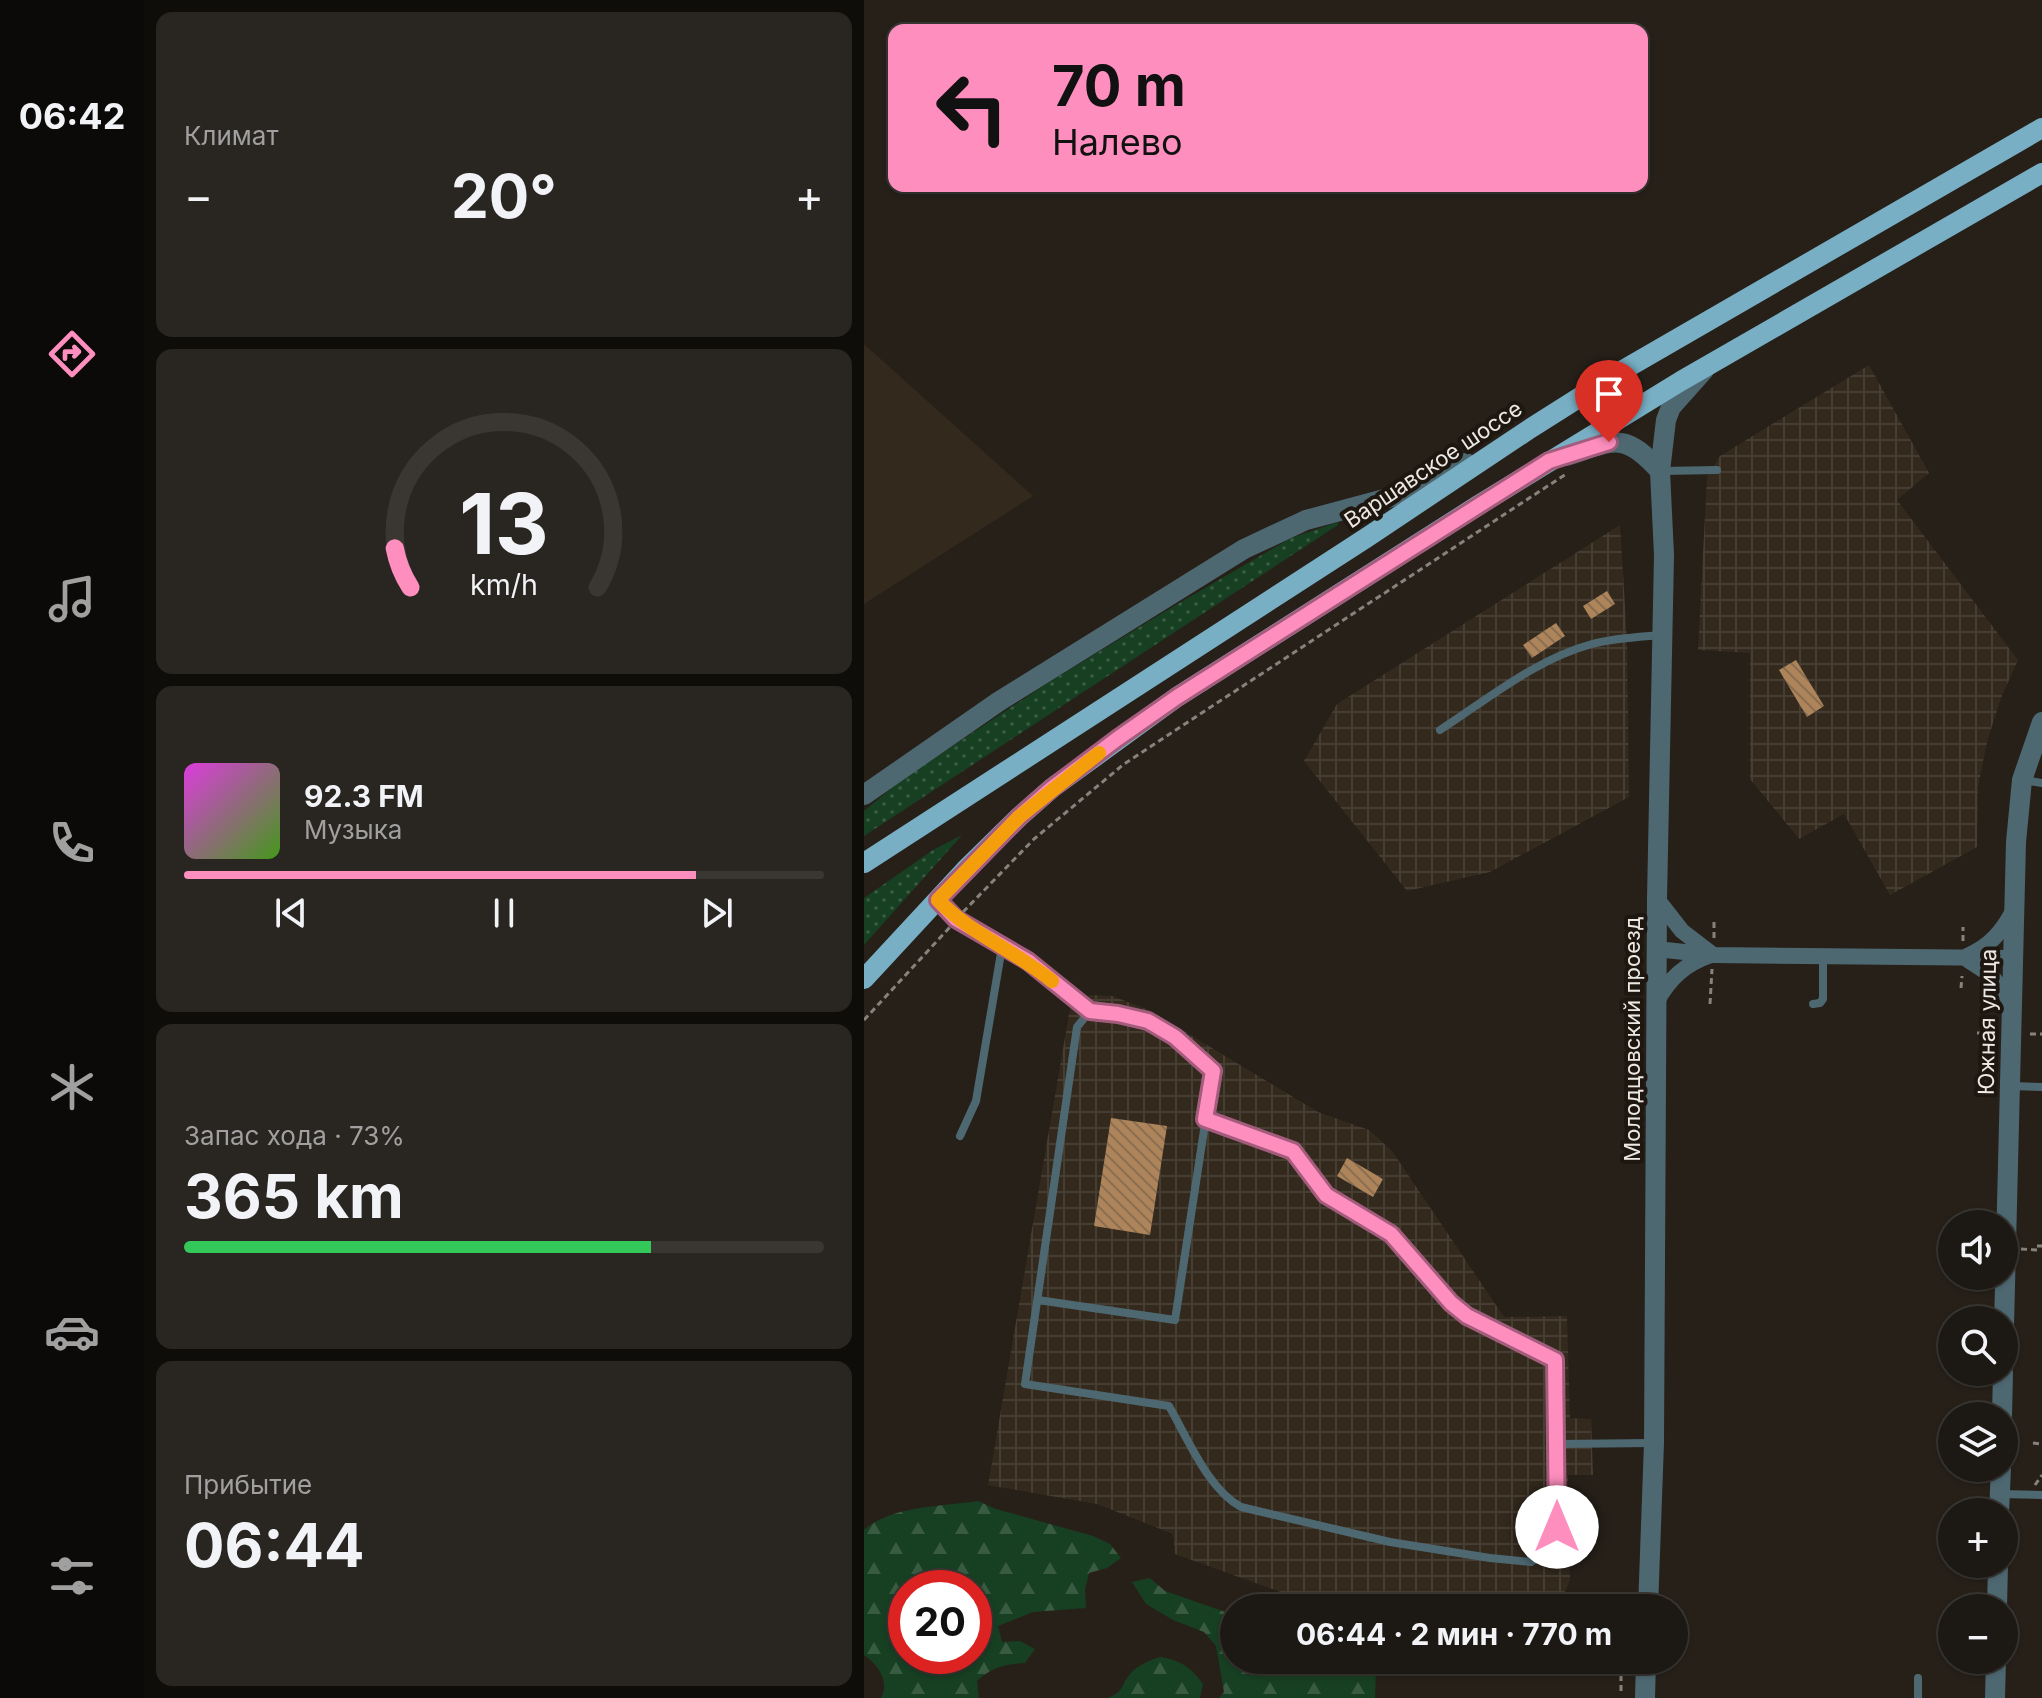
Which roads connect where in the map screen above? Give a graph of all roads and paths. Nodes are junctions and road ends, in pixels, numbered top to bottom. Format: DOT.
graph roads {
  1 [pos="2042,128"];
  2 [pos="2042,173"];
  3 [pos="1710,365"];
  4 [pos="1511,440"];
  5 [pos="1549,461"];
  6 [pos="1717,470"];
  7 [pos="1660,471"];
  8 [pos="1570,472"];
  9 [pos="1661,635"];
  10 [pos="2042,722"];
  11 [pos="1440,730"];
  12 [pos="2032,781"];
  13 [pos="864,795"];
  14 [pos="864,863"];
  15 [pos="1657,899"];
  16 [pos="938,900"];
  17 [pos="2014,907"];
  18 [pos="956,919"];
  19 [pos="1002,947"];
  20 [pos="1656,949"];
  21 [pos="1713,955"];
  22 [pos="1823,956"];
  23 [pos="1962,958"];
  24 [pos="2012,958"];
  25 [pos="864,979"];
  26 [pos="1656,1002"];
  27 [pos="2011,1002"];
  28 [pos="1813,1004"];
  29 [pos="1090,1011"];
  30 [pos="864,1020"];
  31 [pos="2009,1086"];
  32 [pos="2042,1087"];
  33 [pos="1205,1119"];
  34 [pos="960,1136"];
  35 [pos="1038,1300"];
  36 [pos="2004,1306"];
  37 [pos="1654,1443"];
  38 [pos="2033,1443"];
  39 [pos="1557,1444"];
  40 [pos="2042,1444"];
  41 [pos="2042,1495"];
  42 [pos="2018,1500"];
  43 [pos="1649,1594"];
  44 [pos="1621,1674"];
  45 [pos="1646,1674"];
  46 [pos="1995,1674"];
  47 [pos="1918,1678"];
  48 [pos="1621,1691"];
  49 [pos="1993,1695"];
  50 [pos="1645,1698"];
  51 [pos="1918,1698"];
  1 -- 4 [label="main road, Варшавское шоссе"];
  2 -- 3 [label="main road"];
  3 -- 5 [label="main road"];
  3 -- 7 [label="street, Молодцовский проезд"];
  4 -- 13 [label="street"];
  4 -- 14 [label="main road, Варшавское шоссе"];
  5 -- 7 [label="street"];
  5 -- 16 [label="main road"];
  6 -- 7 [label="lane"];
  7 -- 9 [label="street, Молодцовский проезд"];
  8 -- 18 [label="path"];
  9 -- 11 [label="lane"];
  9 -- 15 [label="street, Молодцовский проезд"];
  10 -- 12 [label="street, Южная улица"];
  12 -- 17 [label="street, Южная улица"];
  15 -- 20 [label="street, Молодцовский проезд"];
  15 -- 21 [label="street"];
  16 -- 18 [label="lane"];
  16 -- 25 [label="main road"];
  17 -- 23 [label="street"];
  17 -- 24 [label="street, Южная улица"];
  18 -- 19 [label="lane"];
  18 -- 30 [label="path"];
  19 -- 29 [label="lane"];
  19 -- 34 [label="lane"];
  20 -- 21 [label="street"];
  20 -- 26 [label="street, Молодцовский проезд"];
  21 -- 22 [label="street"];
  21 -- 26 [label="street"];
  22 -- 23 [label="street"];
  22 -- 28 [label="lane"];
  23 -- 24 [label="street"];
  23 -- 27 [label="street"];
  24 -- 27 [label="street, Южная улица"];
  26 -- 37 [label="street, Молодцовский проезд"];
  27 -- 31 [label="street, Южная улица"];
  29 -- 33 [label="lane"];
  29 -- 35 [label="lane"];
  31 -- 32 [label="lane"];
  31 -- 36 [label="street, Южная улица"];
  33 -- 35 [label="lane"];
  33 -- 39 [label="lane"];
  35 -- 39 [label="lane"];
  37 -- 39 [label="lane"];
  37 -- 43 [label="street, Молодцовский проезд"];
  38 -- 40 [label="path"];
  41 -- 42 [label="lane"];
  44 -- 48 [label="path"];
  45 -- 50 [label="street"];
  46 -- 49 [label="street"];
  47 -- 51 [label="lane"];
}
